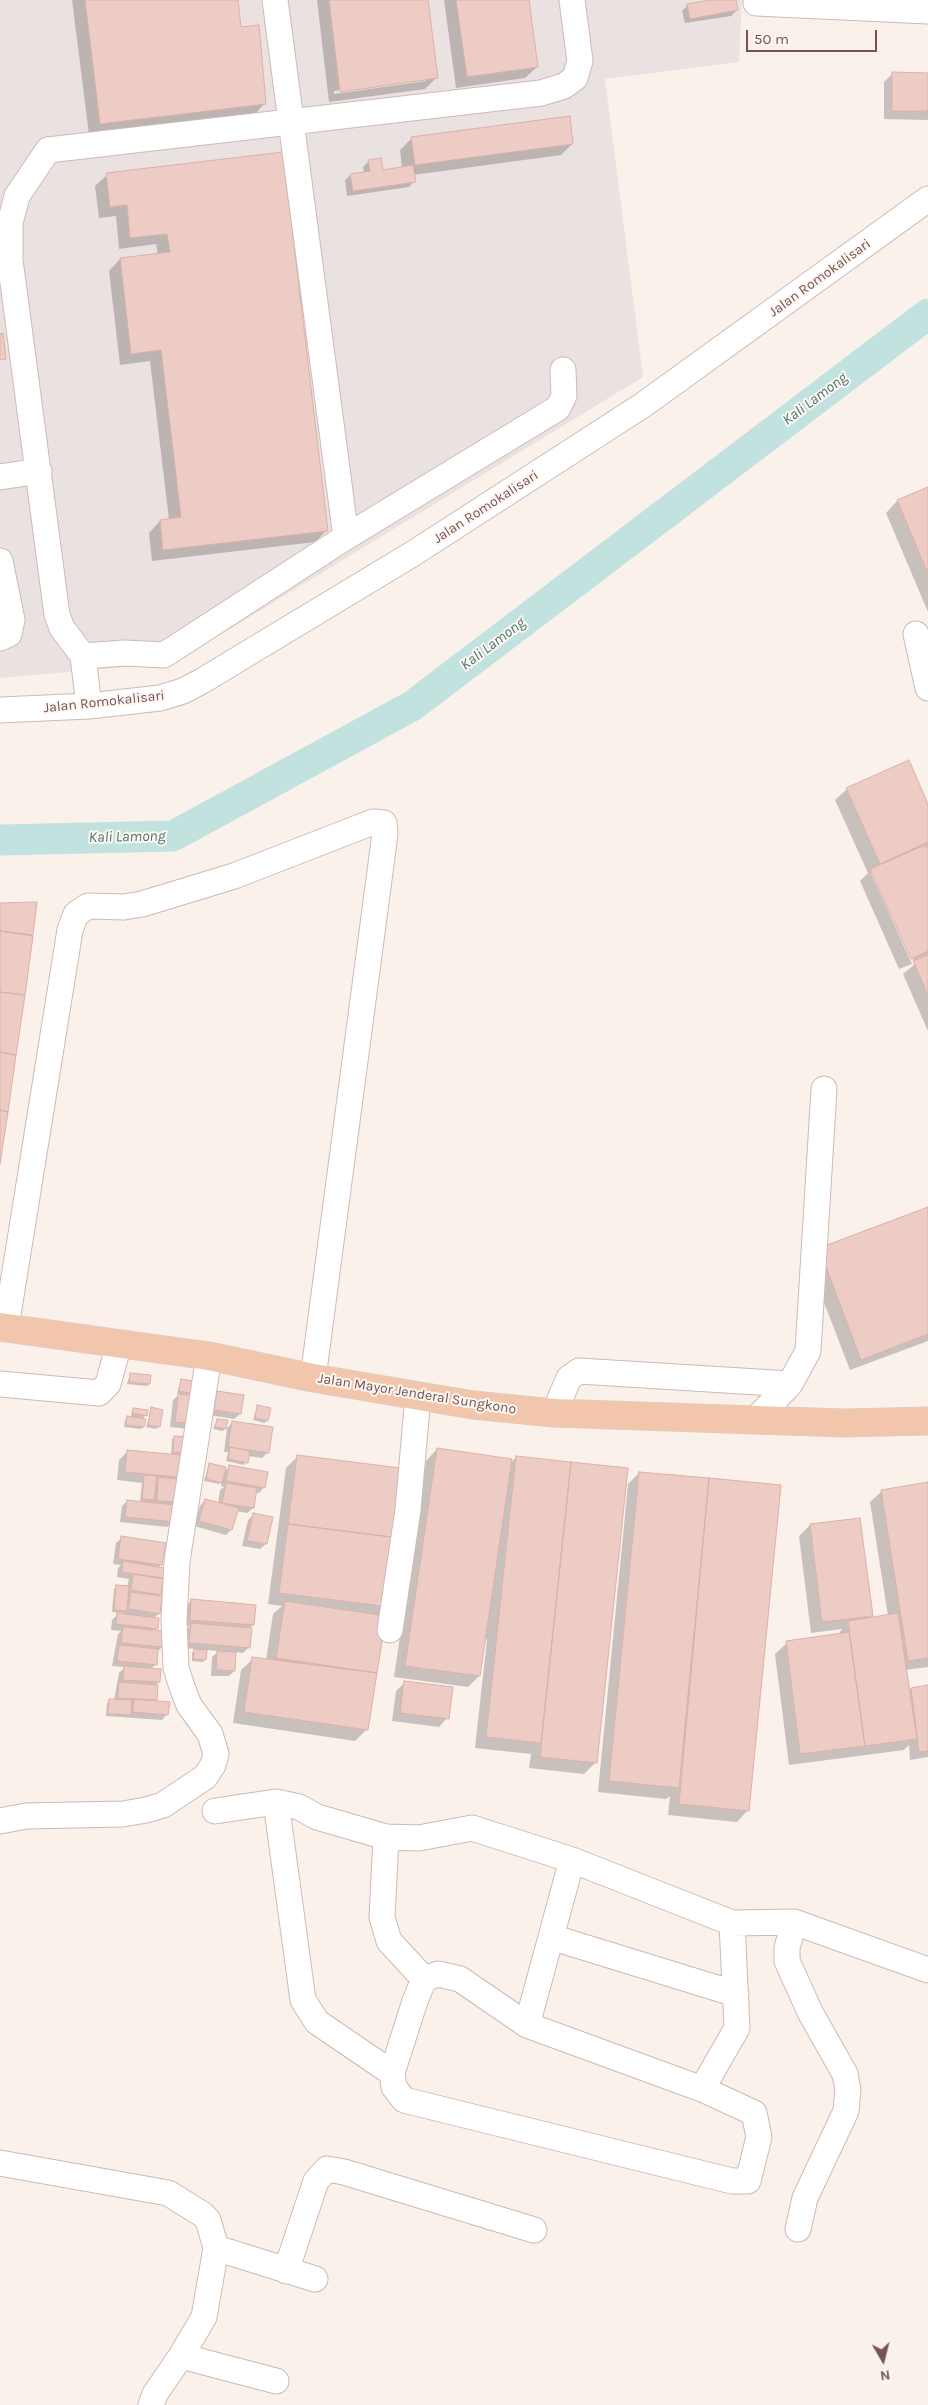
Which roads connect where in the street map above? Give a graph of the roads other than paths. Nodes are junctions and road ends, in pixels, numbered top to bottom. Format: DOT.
graph roads {
  1 [pos="276,0"];
  2 [pos="572,0"];
  3 [pos="756,3"];
  4 [pos="928,11"];
  5 [pos="290,122"];
  6 [pos="928,199"];
  7 [pos="563,370"];
  8 [pos="39,471"];
  9 [pos="0,477"];
  10 [pos="346,537"];
  11 [pos="0,561"];
  12 [pos="916,634"];
  13 [pos="0,638"];
  14 [pos="83,656"];
  15 [pos="928,688"];
  16 [pos="89,706"];
  17 [pos="0,710"];
  18 [pos="824,1089"];
  19 [pos="3,1327"];
  20 [pos="119,1344"];
  21 [pos="209,1356"];
  22 [pos="313,1378"];
  23 [pos="0,1384"];
  24 [pos="790,1384"];
  25 [pos="418,1396"];
  26 [pos="554,1413"];
  27 [pos="755,1420"];
  28 [pos="928,1421"];
  29 [pos="390,1630"];
  30 [pos="276,1802"];
  31 [pos="215,1811"];
  32 [pos="0,1821"];
  33 [pos="386,1837"];
  34 [pos="572,1860"];
  35 [pos="794,1922"];
  36 [pos="732,1923"];
  37 [pos="551,1937"];
  38 [pos="928,1970"];
  39 [pos="424,1980"];
  40 [pos="736,1994"];
  41 [pos="527,2025"];
  42 [pos="392,2073"];
  43 [pos="702,2089"];
  44 [pos="0,2162"];
  45 [pos="798,2229"];
  46 [pos="534,2230"];
  47 [pos="216,2248"];
  48 [pos="286,2271"];
  49 [pos="314,2279"];
  50 [pos="181,2356"];
  51 [pos="276,2381"];
  52 [pos="151,2405"];
  1 -- 5 [label="street"];
  2 -- 5 [label="street"];
  3 -- 4 [label="street"];
  5 -- 8 [label="street"];
  5 -- 10 [label="street"];
  6 -- 16 [label="street, Jalan Romokalisari"];
  7 -- 10 [label="street"];
  8 -- 9 [label="street"];
  8 -- 14 [label="street"];
  10 -- 14 [label="street"];
  11 -- 13 [label="street"];
  12 -- 15 [label="street"];
  14 -- 16 [label="street"];
  16 -- 17 [label="street, Jalan Romokalisari"];
  18 -- 24 [label="street"];
  19 -- 20 [label="main road, Jalan Mayor Jenderal Sungkono"];
  19 -- 22 [label="street"];
  20 -- 21 [label="main road, Jalan Mayor Jenderal Sungkono"];
  20 -- 23 [label="street"];
  21 -- 22 [label="main road, Jalan Mayor Jenderal Sungkono"];
  21 -- 32 [label="street"];
  22 -- 25 [label="main road, Jalan Mayor Jenderal Sungkono"];
  24 -- 26 [label="street"];
  24 -- 27 [label="street"];
  25 -- 26 [label="main road, Jalan Mayor Jenderal Sungkono"];
  25 -- 29 [label="street"];
  26 -- 27 [label="main road, Jalan Mayor Jenderal Sungkono"];
  27 -- 28 [label="main road, Jalan Mayor Jenderal Sungkono"];
  30 -- 31 [label="street"];
  30 -- 33 [label="street"];
  30 -- 42 [label="street"];
  33 -- 34 [label="street"];
  33 -- 39 [label="street"];
  34 -- 36 [label="street"];
  34 -- 37 [label="street"];
  35 -- 36 [label="street"];
  35 -- 38 [label="street"];
  35 -- 45 [label="street"];
  36 -- 40 [label="street"];
  37 -- 40 [label="street"];
  37 -- 41 [label="street"];
  39 -- 41 [label="street"];
  39 -- 42 [label="street"];
  40 -- 43 [label="street"];
  41 -- 43 [label="street"];
  42 -- 43 [label="street"];
  44 -- 47 [label="street"];
  46 -- 48 [label="street"];
  47 -- 48 [label="street"];
  47 -- 50 [label="street"];
  48 -- 49 [label="street"];
  50 -- 51 [label="street"];
  50 -- 52 [label="street"];
}
